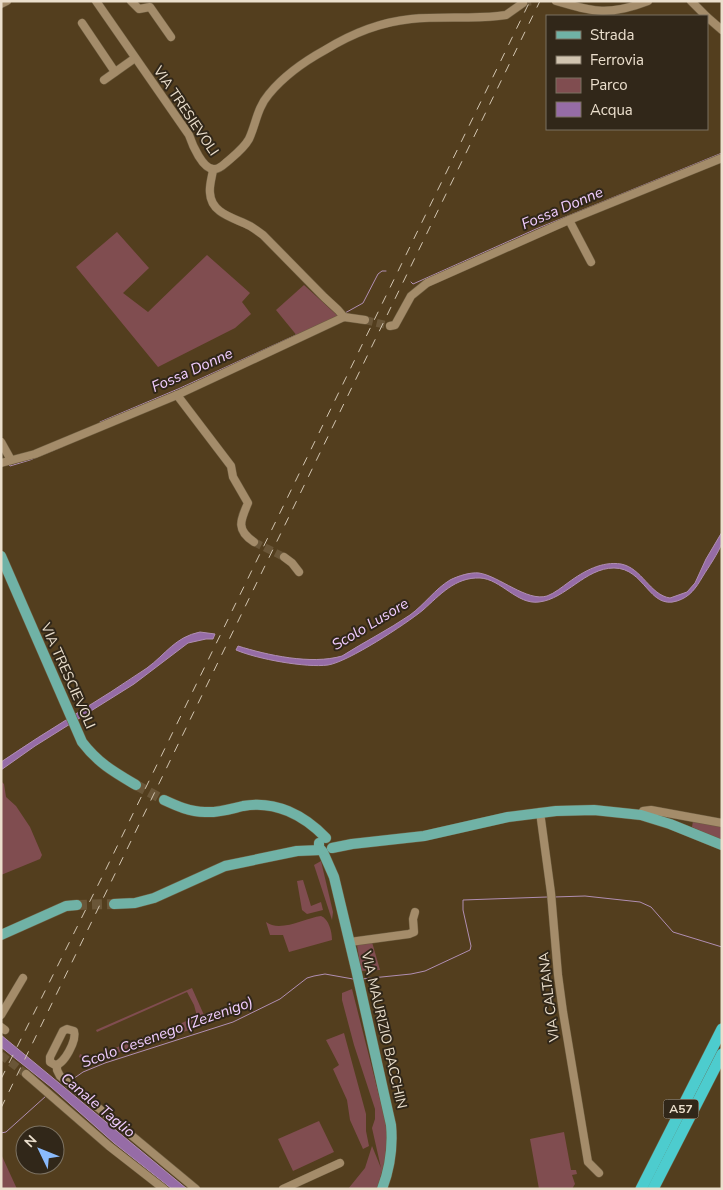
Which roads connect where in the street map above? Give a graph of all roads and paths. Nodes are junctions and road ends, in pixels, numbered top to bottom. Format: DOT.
graph roads {
  1 [pos="7,1"];
  2 [pos="96,1"];
  3 [pos="131,1"];
  4 [pos="556,1"];
  5 [pos="648,1"];
  6 [pos="691,1"];
  7 [pos="523,3"];
  8 [pos="1,4"];
  9 [pos="704,15"];
  10 [pos="708,19"];
  11 [pos="82,23"];
  12 [pos="722,30"];
  13 [pos="172,37"];
  14 [pos="135,58"];
  15 [pos="115,72"];
  16 [pos="104,80"];
  17 [pos="722,158"];
  18 [pos="213,170"];
  19 [pos="569,220"];
  20 [pos="591,262"];
  21 [pos="341,314"];
  22 [pos="364,320"];
  23 [pos="390,326"];
  24 [pos="178,395"];
  25 [pos="1,442"];
  26 [pos="11,460"];
  27 [pos="1,463"];
  28 [pos="254,542"];
  29 [pos="1,556"];
  30 [pos="284,557"];
  31 [pos="299,572"];
  32 [pos="136,785"];
  33 [pos="164,800"];
  34 [pos="540,812"];
  35 [pos="641,815"];
  36 [pos="722,824"];
  37 [pos="325,845"];
  38 [pos="722,845"];
  39 [pos="114,904"];
  40 [pos="77,905"];
  41 [pos="415,912"];
  42 [pos="1,935"];
  43 [pos="350,942"];
  44 [pos="23,978"];
  45 [pos="1,1015"];
  46 [pos="722,1029"];
  47 [pos="722,1054"];
  48 [pos="57,1066"];
  49 [pos="26,1074"];
  50 [pos="340,1163"];
  51 [pos="595,1170"];
  52 [pos="164,1189"];
  53 [pos="196,1189"];
  54 [pos="283,1189"];
  55 [pos="382,1189"];
  56 [pos="641,1189"];
  57 [pos="654,1189"];
  1 -- 8 [label="street"];
  2 -- 14 [label="street, VIA TRESIEVOLI"];
  3 -- 13 [label="street"];
  4 -- 5 [label="street"];
  6 -- 9 [label="street"];
  7 -- 18 [label="street, VIA TRESIEVOLI"];
  10 -- 12 [label="street"];
  11 -- 15 [label="street"];
  14 -- 15 [label="street"];
  14 -- 18 [label="street, VIA TRESIEVOLI"];
  15 -- 16 [label="street"];
  17 -- 19 [label="street"];
  18 -- 21 [label="street"];
  19 -- 20 [label="street"];
  19 -- 23 [label="street"];
  21 -- 22 [label="street"];
  21 -- 24 [label="street"];
  24 -- 26 [label="street"];
  24 -- 28 [label="street"];
  25 -- 26 [label="street"];
  26 -- 27 [label="street"];
  29 -- 32 [label="main road, VIA TRESCIEVOLI"];
  30 -- 31 [label="street"];
  33 -- 37 [label="main road, VIA MAURIZIO BACCHIN"];
  34 -- 35 [label="main road"];
  34 -- 37 [label="main road"];
  34 -- 51 [label="street, VIA CALTANA"];
  35 -- 36 [label="street"];
  35 -- 38 [label="main road"];
  37 -- 39 [label="main road"];
  37 -- 43 [label="main road, VIA MAURIZIO BACCHIN"];
  40 -- 42 [label="main road"];
  41 -- 43 [label="street"];
  43 -- 55 [label="main road, VIA MAURIZIO BACCHIN"];
  44 -- 45 [label="street"];
  46 -- 56 [label="highway, A57"];
  47 -- 57 [label="highway, A57"];
  48 -- 48 [label="street"];
  48 -- 53 [label="street"];
  49 -- 52 [label="street"];
  50 -- 54 [label="street"];
}
